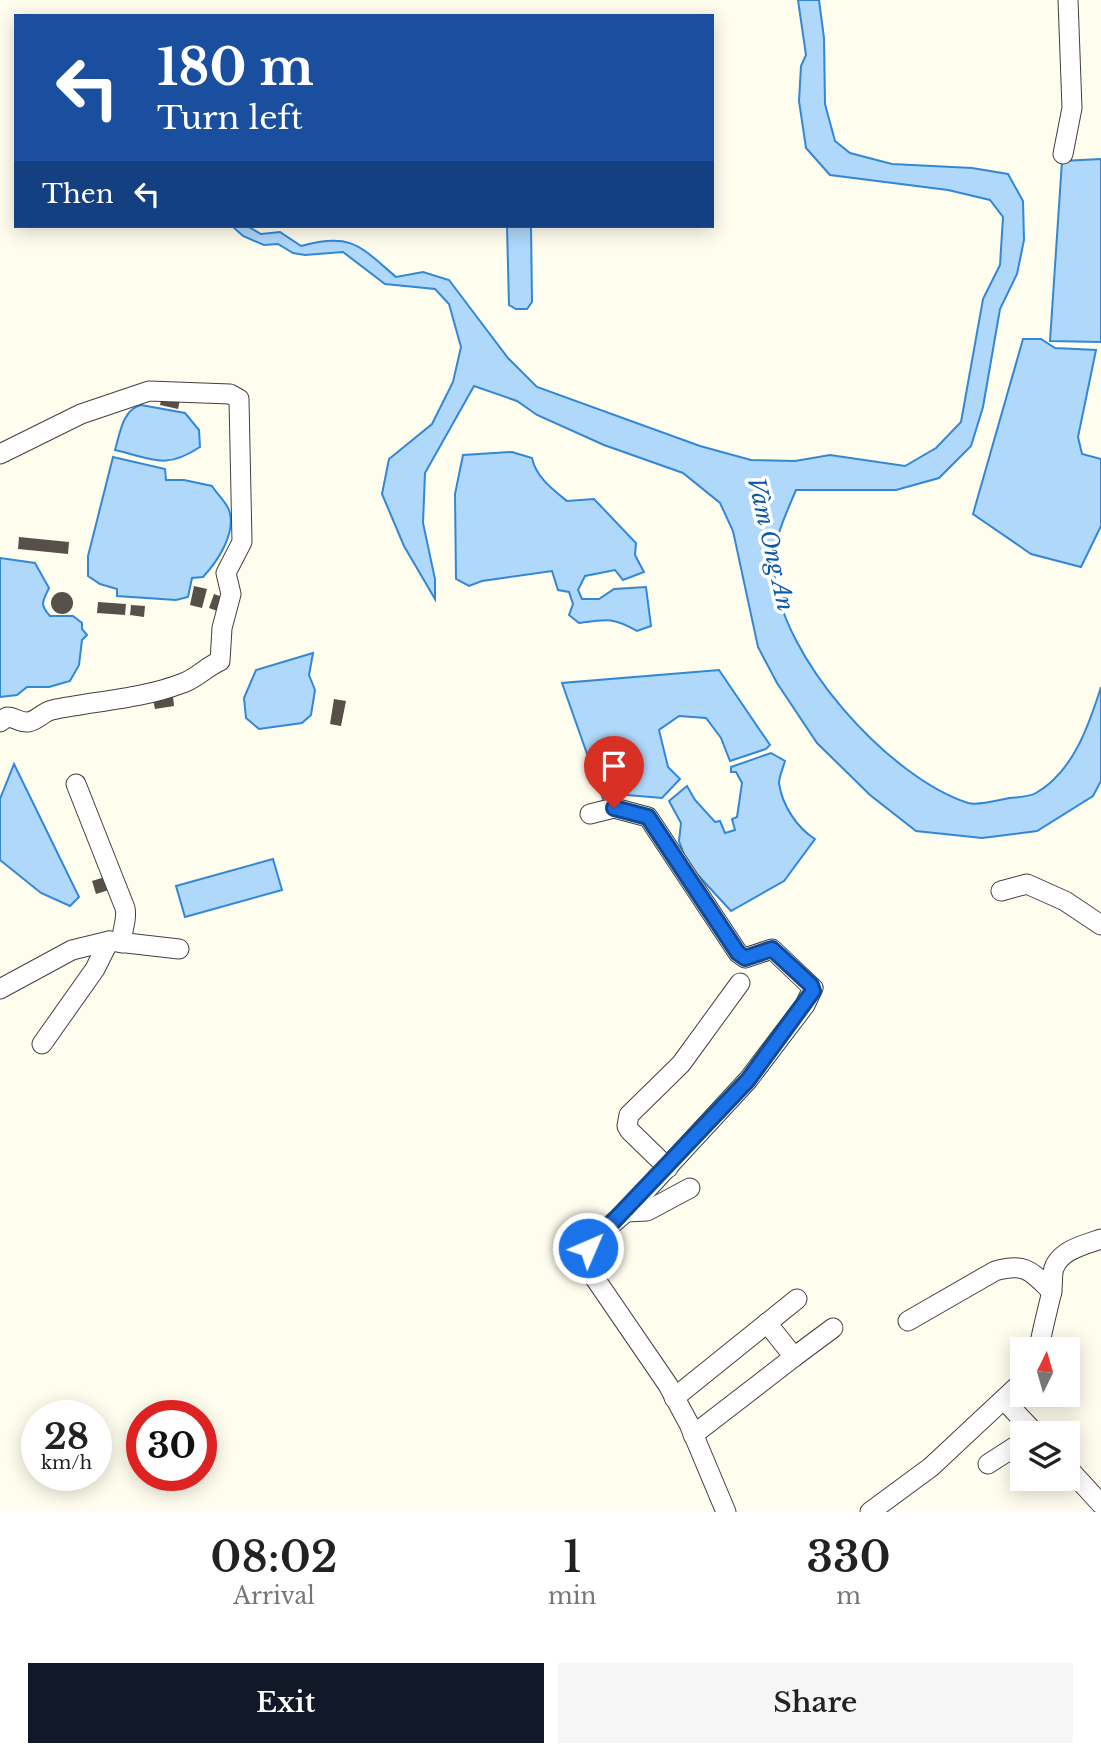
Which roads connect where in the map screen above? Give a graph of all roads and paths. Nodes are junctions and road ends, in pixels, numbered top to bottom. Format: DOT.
graph roads {
  1 [pos="1068,0"];
  2 [pos="1063,154"];
  3 [pos="0,454"];
  4 [pos="0,722"];
  5 [pos="76,784"];
  6 [pos="590,814"];
  7 [pos="1002,891"];
  8 [pos="1101,925"];
  9 [pos="115,942"];
  10 [pos="179,949"];
  11 [pos="740,983"];
  12 [pos="0,989"];
  13 [pos="43,1044"];
  14 [pos="668,1168"];
  15 [pos="690,1188"];
  16 [pos="626,1212"];
  17 [pos="1101,1240"];
  18 [pos="1052,1293"];
  19 [pos="797,1299"];
  20 [pos="908,1321"];
  21 [pos="767,1324"];
  22 [pos="833,1328"];
  23 [pos="1041,1337"];
  24 [pos="794,1357"];
  25 [pos="1010,1394"];
  26 [pos="674,1398"];
  27 [pos="1004,1400"];
  28 [pos="1023,1421"];
  29 [pos="693,1435"];
  30 [pos="1010,1450"];
  31 [pos="988,1464"];
  32 [pos="1080,1481"];
  33 [pos="1101,1504"];
  34 [pos="726,1512"];
  35 [pos="870,1512"];
  1 -- 2 [label="street"];
  3 -- 4 [label="street"];
  5 -- 9 [label="street"];
  6 -- 14 [label="street"];
  7 -- 8 [label="street"];
  9 -- 10 [label="street"];
  9 -- 12 [label="street"];
  9 -- 13 [label="street"];
  11 -- 14 [label="street"];
  14 -- 16 [label="street"];
  15 -- 16 [label="street"];
  16 -- 26 [label="street"];
  17 -- 18 [label="street"];
  18 -- 20 [label="street"];
  18 -- 23 [label="street"];
  19 -- 21 [label="street"];
  21 -- 24 [label="street"];
  21 -- 26 [label="street"];
  22 -- 24 [label="street"];
  24 -- 29 [label="street"];
  25 -- 27 [label="street"];
  26 -- 29 [label="street"];
  27 -- 28 [label="street"];
  27 -- 35 [label="street"];
  29 -- 34 [label="street"];
  30 -- 31 [label="street"];
  32 -- 33 [label="street"];
}
